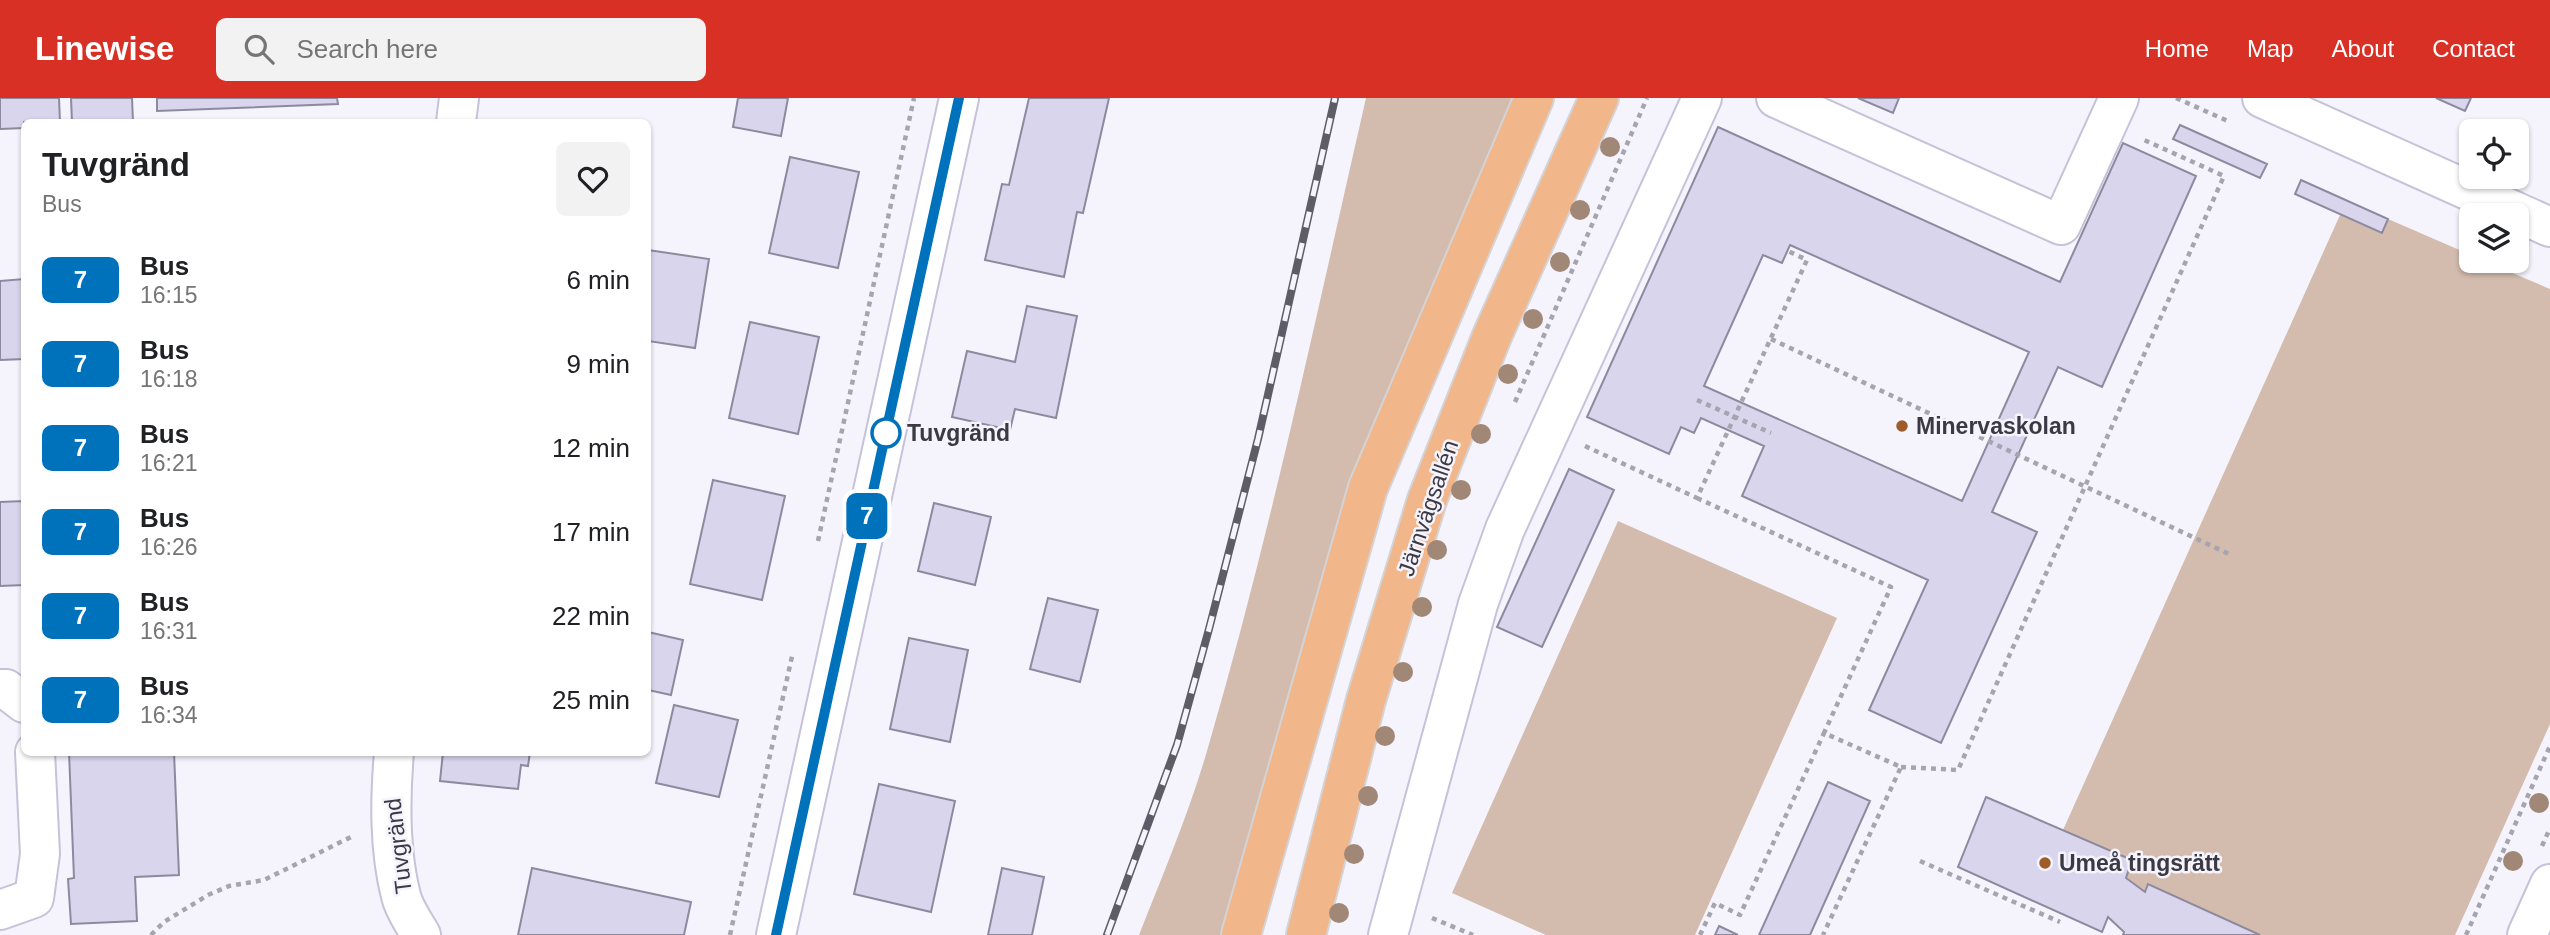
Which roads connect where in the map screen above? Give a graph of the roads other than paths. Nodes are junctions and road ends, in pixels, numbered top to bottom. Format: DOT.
graph roads {
  1 [pos="459,98"];
  2 [pos="959,98"];
  3 [pos="1534,98"];
  4 [pos="1599,98"];
  5 [pos="1702,98"];
  6 [pos="1776,98"];
  7 [pos="2262,98"];
  8 [pos="2310,107"];
  9 [pos="2113,111"];
  10 [pos="456,119"];
  11 [pos="2550,227"];
  12 [pos="0,689"];
  13 [pos="21,701"];
  14 [pos="35,756"];
  15 [pos="394,756"];
  16 [pos="2550,884"];
  17 [pos="0,910"];
  18 [pos="421,935"];
  19 [pos="776,935"];
  20 [pos="1241,935"];
  21 [pos="1306,935"];
  22 [pos="1388,935"];
  23 [pos="2527,935"];
  1 -- 10 [label="street"];
  2 -- 19 [label="street"];
  3 -- 20 [label="main road"];
  4 -- 21 [label="main road, Järnvägsallén"];
  5 -- 22 [label="street"];
  6 -- 9 [label="street"];
  7 -- 8 [label="street"];
  8 -- 11 [label="street"];
  12 -- 13 [label="street"];
  14 -- 17 [label="street"];
  15 -- 18 [label="street, Tuvgränd"];
  16 -- 23 [label="street"];
}
